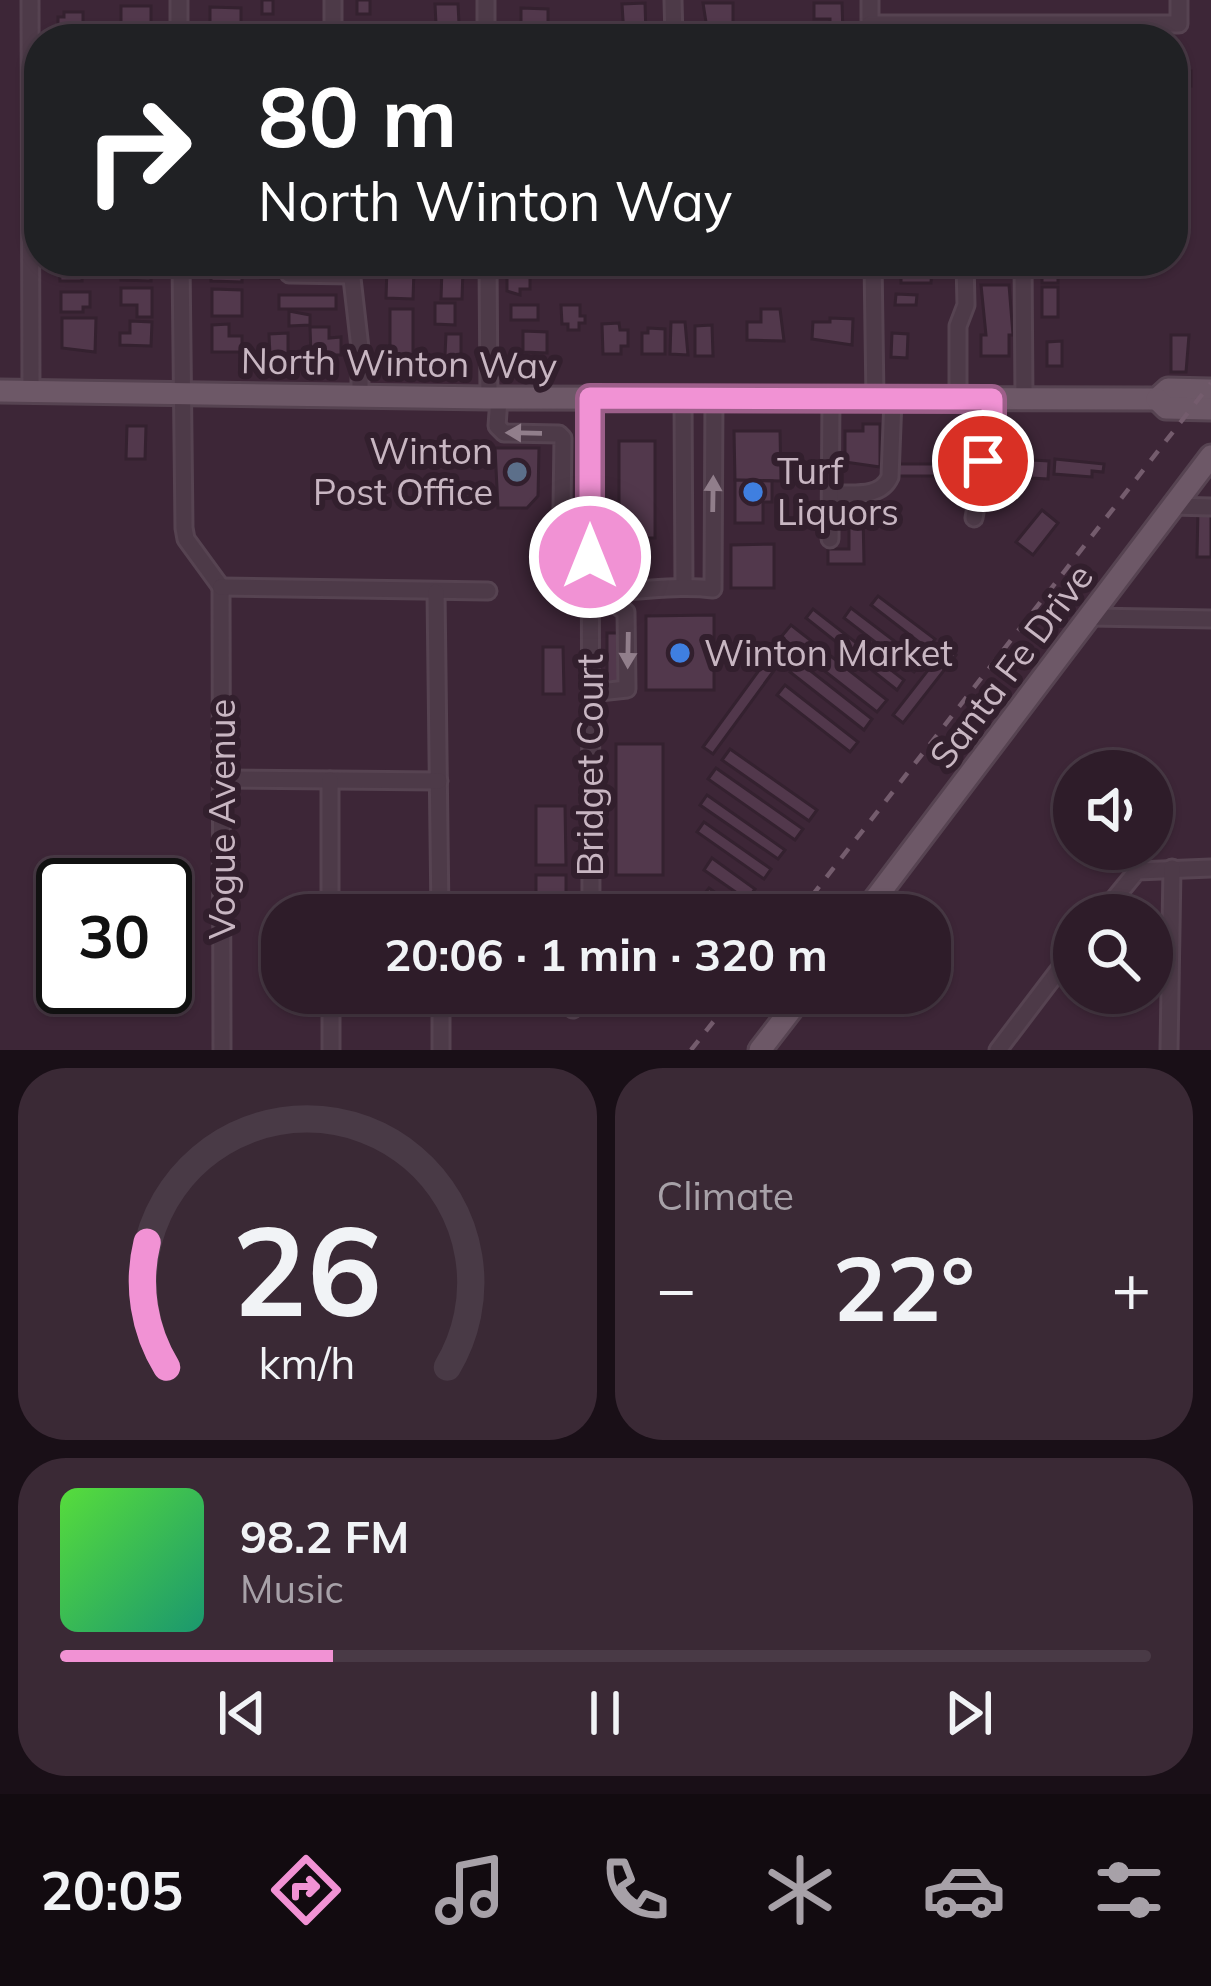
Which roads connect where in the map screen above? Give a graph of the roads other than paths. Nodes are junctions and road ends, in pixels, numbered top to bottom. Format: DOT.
graph roads {
  1 [pos="31,276"];
  2 [pos="181,276"];
  3 [pos="352,276"];
  4 [pos="489,276"];
  5 [pos="874,276"];
  6 [pos="965,276"];
  7 [pos="1023,276"];
  8 [pos="1211,390"];
  9 [pos="0,391"];
  10 [pos="31,392"];
  11 [pos="182,394"];
  12 [pos="360,397"];
  13 [pos="494,398"];
  14 [pos="590,398"];
  15 [pos="683,398"];
  16 [pos="714,398"];
  17 [pos="831,398"];
  18 [pos="884,399"];
  19 [pos="958,399"];
  20 [pos="992,399"];
  21 [pos="1024,399"];
  22 [pos="1157,399"];
  23 [pos="1180,409"];
  24 [pos="1211,409"];
  25 [pos="1211,430"];
  26 [pos="1211,456"];
  27 [pos="831,494"];
  28 [pos="1173,506"];
  29 [pos="1211,507"];
  30 [pos="590,513"];
  31 [pos="974,518"];
  32 [pos="830,539"];
  33 [pos="682,582"];
  34 [pos="221,587"];
  35 [pos="488,591"];
  36 [pos="436,592"];
  37 [pos="590,602"];
  38 [pos="619,607"];
  39 [pos="1090,617"];
  40 [pos="1211,620"];
  41 [pos="590,693"];
  42 [pos="221,779"];
  43 [pos="330,780"];
  44 [pos="440,782"];
  45 [pos="1173,868"];
  46 [pos="1211,868"];
  47 [pos="1149,870"];
  48 [pos="1172,870"];
  49 [pos="330,894"];
  50 [pos="440,894"];
  51 [pos="591,894"];
  52 [pos="879,894"];
  53 [pos="1118,894"];
  54 [pos="1053,978"];
  55 [pos="331,1014"];
  56 [pos="441,1014"];
  57 [pos="787,1014"];
  58 [pos="222,1050"];
  59 [pos="331,1050"];
  60 [pos="441,1050"];
  61 [pos="760,1050"];
  62 [pos="998,1050"];
  63 [pos="1169,1050"];
  1 -- 10 [label="street"];
  2 -- 11 [label="street"];
  3 -- 12 [label="street"];
  4 -- 13 [label="street"];
  5 -- 18 [label="street"];
  6 -- 19 [label="street"];
  7 -- 21 [label="street"];
  8 -- 22 [label="main road, North Winton Way"];
  9 -- 10 [label="main road, North Winton Way"];
  10 -- 11 [label="main road, North Winton Way"];
  11 -- 12 [label="main road, North Winton Way"];
  11 -- 34 [label="street"];
  12 -- 13 [label="main road, North Winton Way"];
  13 -- 14 [label="main road, North Winton Way"];
  30 -- 13 [label="street, one-way"];
  14 -- 15 [label="main road, North Winton Way"];
  14 -- 30 [label="street, Bridget Court"];
  15 -- 16 [label="main road, North Winton Way"];
  15 -- 33 [label="street"];
  16 -- 17 [label="main road, North Winton Way"];
  33 -- 16 [label="street, one-way"];
  17 -- 18 [label="main road, North Winton Way"];
  17 -- 27 [label="street"];
  18 -- 19 [label="main road, North Winton Way"];
  18 -- 27 [label="street"];
  19 -- 20 [label="main road, North Winton Way"];
  20 -- 21 [label="main road, North Winton Way"];
  20 -- 31 [label="street"];
  21 -- 22 [label="main road, North Winton Way"];
  22 -- 23 [label="main road, North Winton Way"];
  23 -- 24 [label="main road, North Winton Way"];
  23 -- 25 [label="main road"];
  26 -- 28 [label="main road, Santa Fe Drive"];
  27 -- 32 [label="street"];
  28 -- 29 [label="street"];
  28 -- 39 [label="main road, Santa Fe Drive"];
  30 -- 37 [label="street, Bridget Court"];
  33 -- 38 [label="street"];
  34 -- 36 [label="street"];
  34 -- 42 [label="street, Vogue Avenue"];
  35 -- 36 [label="street"];
  36 -- 44 [label="street"];
  37 -- 38 [label="street"];
  37 -- 41 [label="street, Bridget Court"];
  38 -- 41 [label="street, one-way"];
  39 -- 40 [label="street"];
  39 -- 52 [label="main road, Santa Fe Drive"];
  41 -- 51 [label="street, Bridget Court"];
  42 -- 43 [label="street"];
  42 -- 58 [label="street, Vogue Avenue"];
  43 -- 44 [label="street"];
  43 -- 49 [label="street"];
  44 -- 50 [label="street"];
  45 -- 46 [label="street"];
  47 -- 53 [label="street"];
  48 -- 63 [label="street"];
  54 -- 62 [label="street"];
  55 -- 59 [label="street"];
  56 -- 60 [label="street"];
  57 -- 61 [label="main road"];
}
